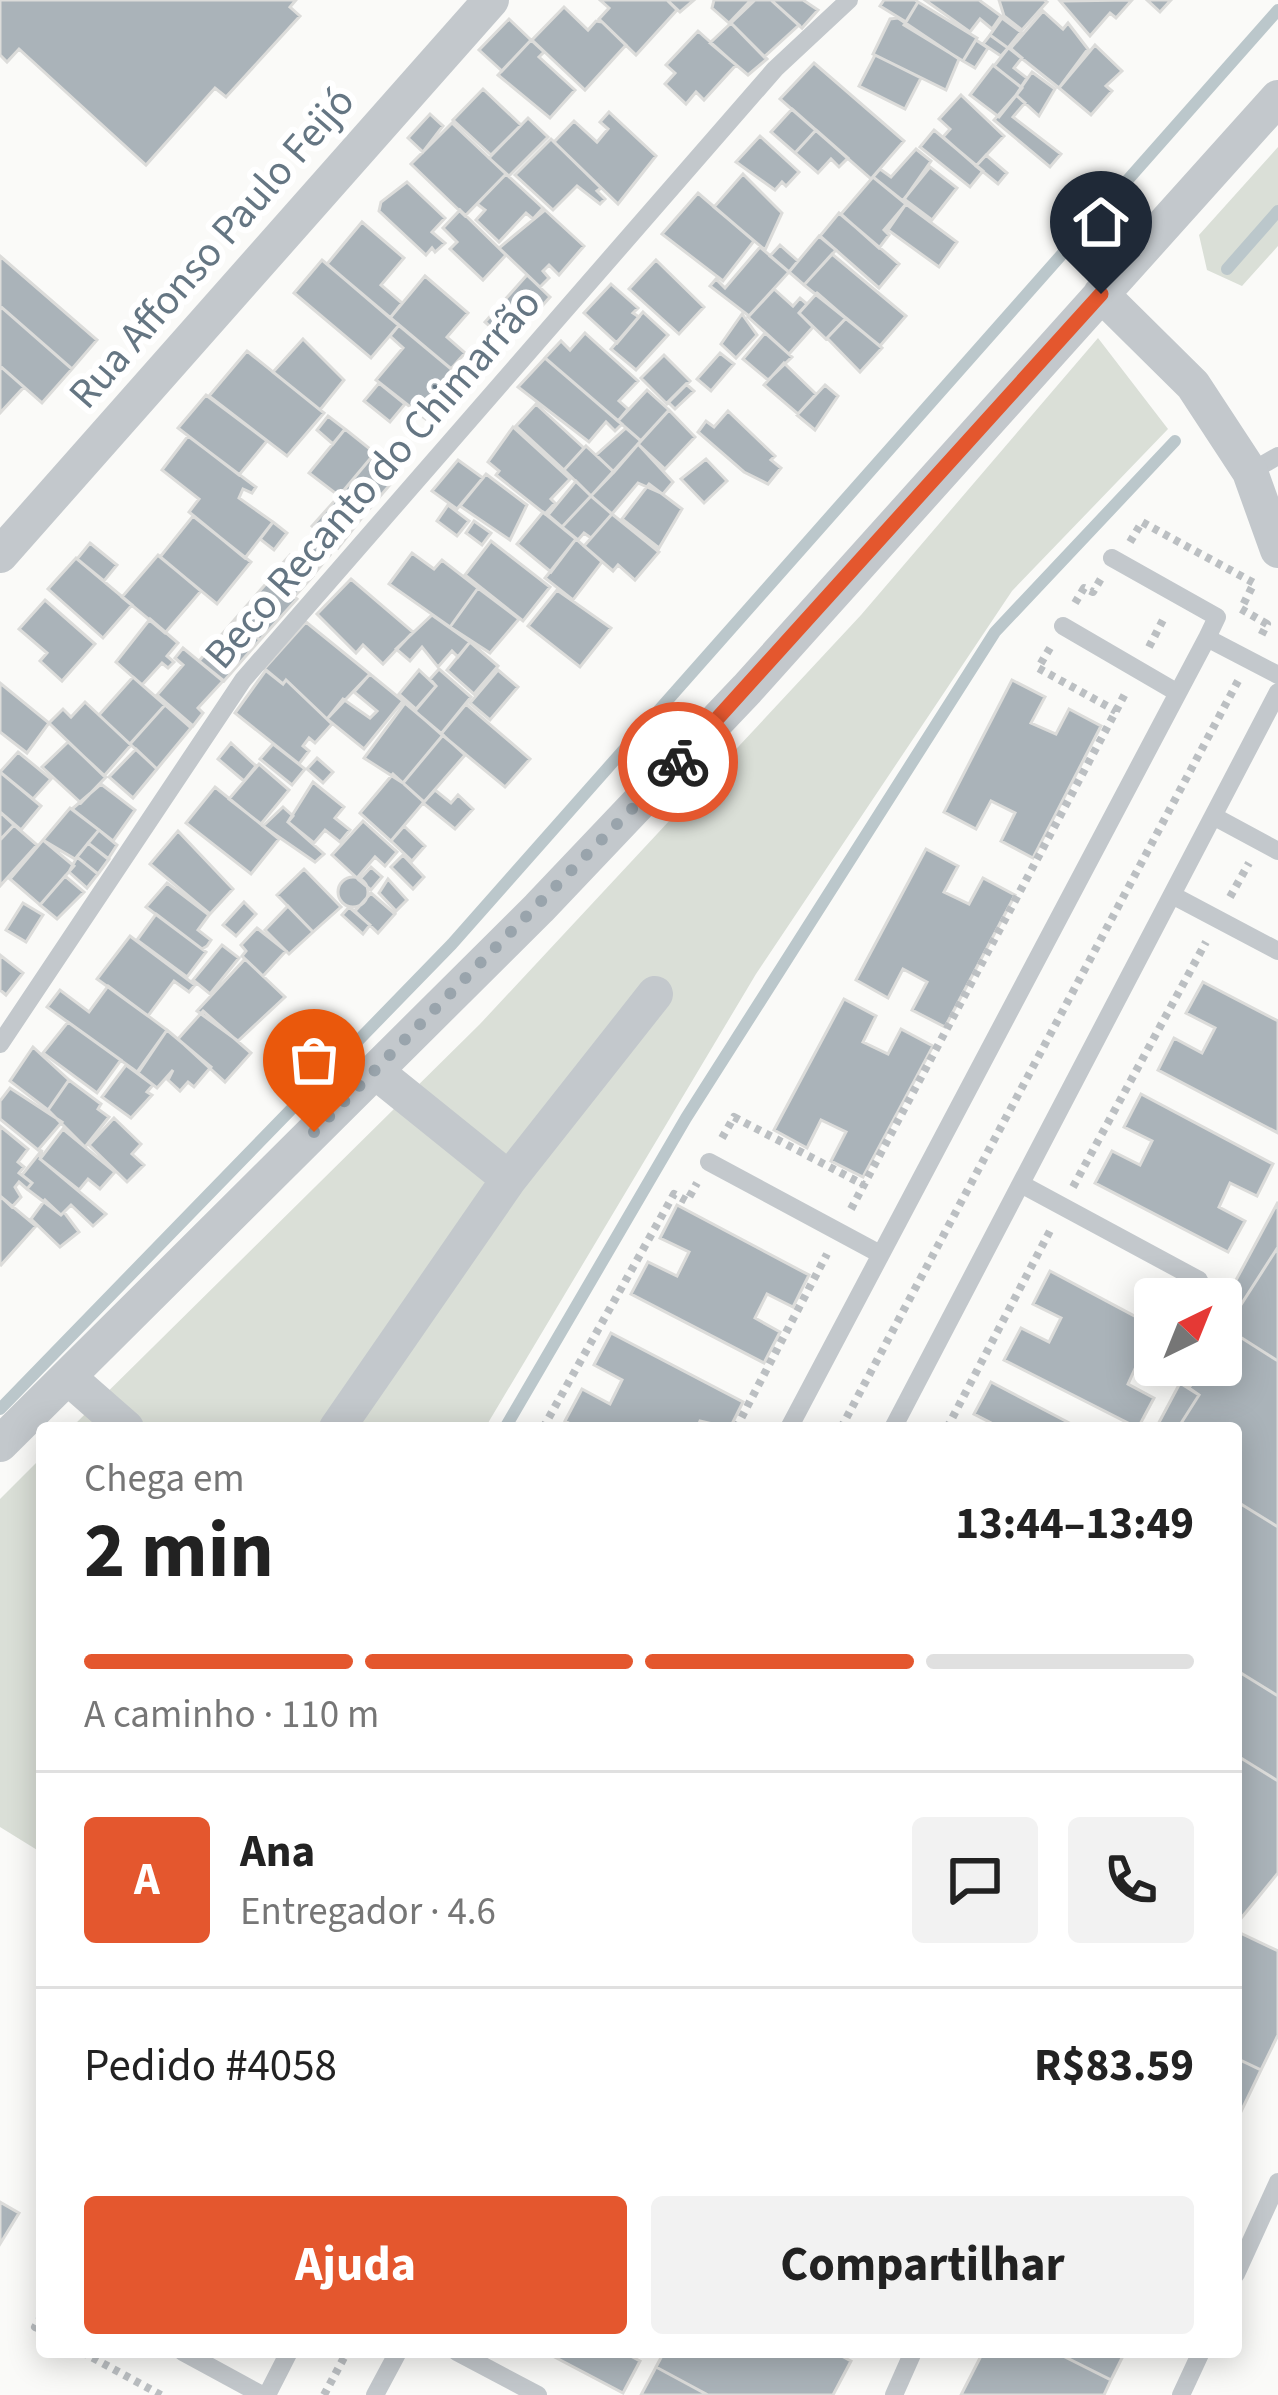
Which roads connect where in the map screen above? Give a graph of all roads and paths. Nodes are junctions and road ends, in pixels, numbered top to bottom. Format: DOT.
graph roads {
  1 [pos="490,0"];
  2 [pos="849,0"];
  3 [pos="1278,98"];
  4 [pos="1101,294"];
  5 [pos="1264,464"];
  6 [pos="1278,550"];
  7 [pos="0,555"];
  8 [pos="1112,559"];
  9 [pos="1176,594"];
  10 [pos="1063,626"];
  11 [pos="1207,638"];
  12 [pos="1138,670"];
  13 [pos="1278,675"];
  14 [pos="1278,692"];
  15 [pos="1178,693"];
  16 [pos="1215,817"];
  17 [pos="1269,846"];
  18 [pos="1174,896"];
  19 [pos="1218,920"];
  20 [pos="1278,951"];
  21 [pos="655,994"];
  22 [pos="0,1044"];
  23 [pos="375,1071"];
  24 [pos="709,1162"];
  25 [pos="509,1179"];
  26 [pos="1021,1184"];
  27 [pos="864,1185"];
  28 [pos="1063,1207"];
  29 [pos="839,1232"];
  30 [pos="880,1253"];
  31 [pos="1195,1278"];
  32 [pos="69,1378"];
  33 [pos="119,1422"];
  34 [pos="341,1422"];
  35 [pos="546,1422"];
  36 [pos="739,1422"];
  37 [pos="792,1422"];
  38 [pos="895,1422"];
  39 [pos="950,1422"];
  40 [pos="0,1444"];
  41 [pos="1278,2182"];
  42 [pos="1271,2218"];
  43 [pos="1242,2264"];
  44 [pos="93,2358"];
  45 [pos="194,2358"];
  46 [pos="286,2358"];
  47 [pos="344,2358"];
  48 [pos="395,2358"];
  49 [pos="468,2358"];
  50 [pos="910,2358"];
  51 [pos="1198,2358"];
  52 [pos="161,2395"];
  53 [pos="264,2395"];
  54 [pos="324,2395"];
  55 [pos="375,2395"];
  56 [pos="538,2395"];
  57 [pos="894,2395"];
  58 [pos="1181,2395"];
  1 -- 7 [label="street, Rua Affonso Paulo Feijó"];
  2 -- 22 [label="lane, Beco Recanto do Chimarrão"];
  3 -- 4 [label="street"];
  4 -- 5 [label="street"];
  4 -- 23 [label="street"];
  5 -- 6 [label="street"];
  8 -- 9 [label="lane"];
  9 -- 11 [label="lane"];
  9 -- 12 [label="path"];
  10 -- 12 [label="lane"];
  11 -- 13 [label="lane"];
  11 -- 15 [label="lane"];
  12 -- 15 [label="lane"];
  12 -- 27 [label="path"];
  14 -- 16 [label="lane"];
  15 -- 30 [label="lane"];
  16 -- 17 [label="lane"];
  16 -- 18 [label="lane"];
  17 -- 19 [label="path"];
  18 -- 19 [label="lane"];
  18 -- 26 [label="lane"];
  19 -- 20 [label="lane"];
  19 -- 28 [label="path"];
  21 -- 25 [label="street"];
  23 -- 25 [label="street"];
  23 -- 32 [label="street"];
  24 -- 27 [label="path"];
  24 -- 29 [label="lane"];
  24 -- 35 [label="path"];
  25 -- 34 [label="street"];
  26 -- 28 [label="lane"];
  26 -- 38 [label="lane"];
  27 -- 29 [label="path"];
  28 -- 31 [label="lane"];
  28 -- 39 [label="path"];
  29 -- 30 [label="lane"];
  29 -- 36 [label="path"];
  30 -- 37 [label="lane"];
  32 -- 33 [label="street"];
  32 -- 40 [label="street"];
  41 -- 42 [label="lane"];
  42 -- 43 [label="lane"];
  44 -- 52 [label="path"];
  45 -- 53 [label="lane"];
  46 -- 53 [label="lane"];
  47 -- 54 [label="path"];
  48 -- 55 [label="lane"];
  49 -- 56 [label="lane"];
  50 -- 57 [label="lane"];
  51 -- 58 [label="lane"];
}
